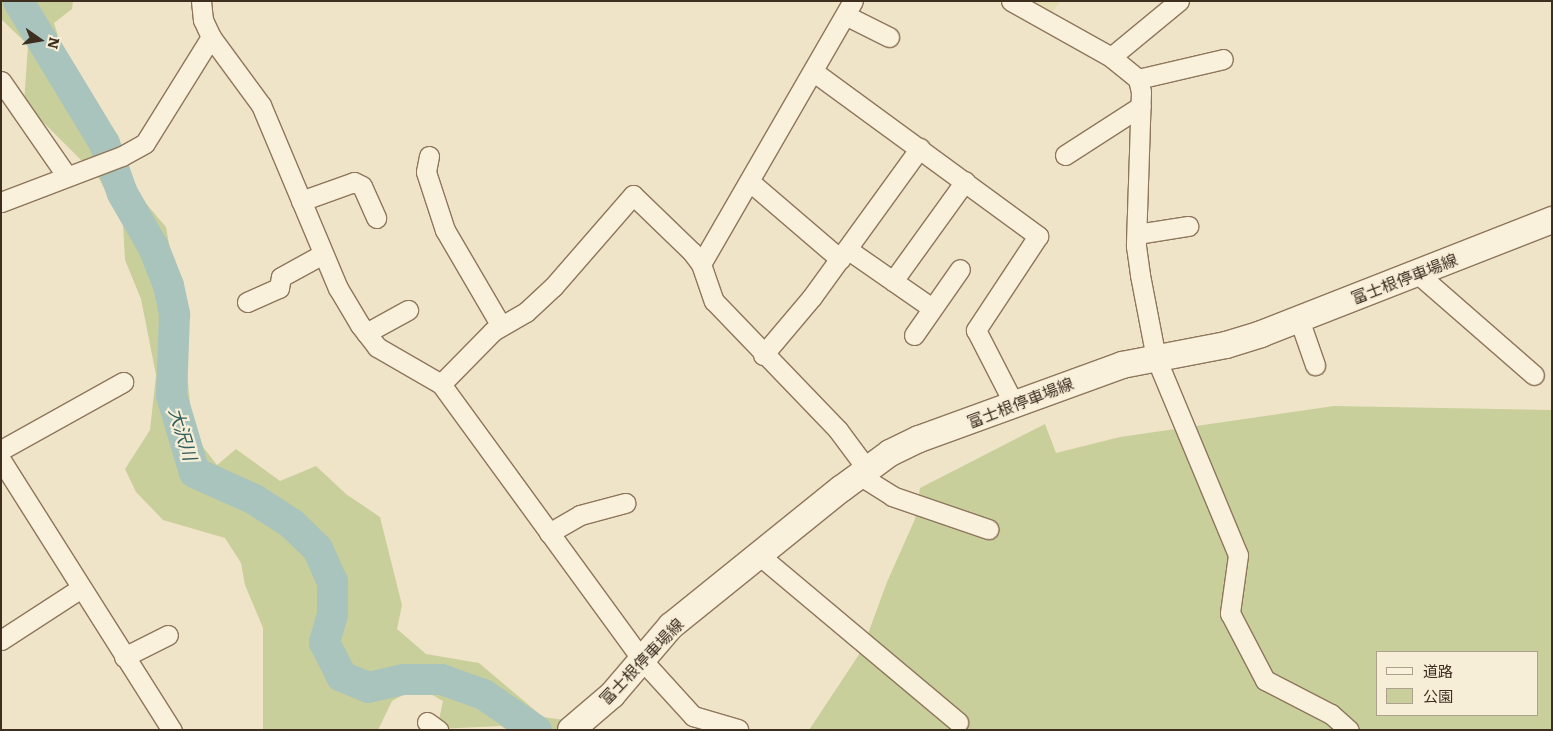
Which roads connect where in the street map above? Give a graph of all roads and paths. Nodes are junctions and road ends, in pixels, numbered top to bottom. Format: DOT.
graph roads {
  1 [pos="201,1"];
  2 [pos="1011,1"];
  3 [pos="1179,1"];
  4 [pos="850,9"];
  5 [pos="210,37"];
  6 [pos="889,37"];
  7 [pos="1111,56"];
  8 [pos="1223,59"];
  9 [pos="814,72"];
  10 [pos="1138,79"];
  11 [pos="1,81"];
  12 [pos="1141,106"];
  13 [pos="920,148"];
  14 [pos="1065,155"];
  15 [pos="429,156"];
  16 [pos="66,175"];
  17 [pos="965,182"];
  18 [pos="756,187"];
  19 [pos="301,201"];
  20 [pos="1,202"];
  21 [pos="376,218"];
  22 [pos="1552,220"];
  23 [pos="1188,226"];
  24 [pos="1137,234"];
  25 [pos="324,254"];
  26 [pos="844,254"];
  27 [pos="701,264"];
  28 [pos="960,269"];
  29 [pos="1417,273"];
  30 [pos="893,281"];
  31 [pos="247,302"];
  32 [pos="932,308"];
  33 [pos="408,310"];
  34 [pos="1299,319"];
  35 [pos="501,326"];
  36 [pos="366,332"];
  37 [pos="914,335"];
  38 [pos="763,356"];
  39 [pos="1156,358"];
  40 [pos="1315,365"];
  41 [pos="1534,374"];
  42 [pos="122,382"];
  43 [pos="441,384"];
  44 [pos="1014,404"];
  45 [pos="1,450"];
  46 [pos="1,460"];
  47 [pos="863,472"];
  48 [pos="625,503"];
  49 [pos="988,529"];
  50 [pos="550,533"];
  51 [pos="759,555"];
  52 [pos="81,588"];
  53 [pos="5,631"];
  54 [pos="168,635"];
  55 [pos="124,657"];
  56 [pos="642,660"];
  57 [pos="958,722"];
  58 [pos="738,729"];
  59 [pos="172,730"];
  60 [pos="571,730"];
  61 [pos="1349,730"];
  1 -- 5 [label="street"];
  2 -- 7 [label="street"];
  3 -- 7 [label="street"];
  4 -- 6 [label="street"];
  4 -- 9 [label="street"];
  5 -- 16 [label="street"];
  5 -- 19 [label="street"];
  7 -- 10 [label="street"];
  8 -- 10 [label="street"];
  9 -- 13 [label="street"];
  9 -- 27 [label="street"];
  10 -- 12 [label="street"];
  11 -- 16 [label="street"];
  12 -- 14 [label="street"];
  12 -- 24 [label="street"];
  13 -- 17 [label="street"];
  13 -- 26 [label="street"];
  15 -- 35 [label="street"];
  16 -- 20 [label="street"];
  17 -- 30 [label="street"];
  17 -- 44 [label="street"];
  18 -- 26 [label="street"];
  19 -- 21 [label="street"];
  19 -- 25 [label="street"];
  22 -- 29 [label="main road, 富士根停車場線"];
  23 -- 24 [label="street"];
  24 -- 39 [label="street"];
  25 -- 31 [label="street"];
  25 -- 36 [label="street"];
  26 -- 30 [label="street"];
  26 -- 38 [label="street"];
  27 -- 35 [label="street"];
  27 -- 38 [label="street"];
  28 -- 32 [label="street"];
  29 -- 34 [label="main road, 富士根停車場線"];
  29 -- 41 [label="street"];
  30 -- 32 [label="street"];
  32 -- 37 [label="street"];
  33 -- 36 [label="street"];
  34 -- 39 [label="main road, 富士根停車場線"];
  34 -- 40 [label="street"];
  35 -- 43 [label="street"];
  36 -- 43 [label="street"];
  38 -- 47 [label="street"];
  39 -- 44 [label="main road, 富士根停車場線"];
  39 -- 61 [label="street"];
  42 -- 45 [label="street"];
  43 -- 50 [label="street"];
  44 -- 47 [label="main road, 富士根停車場線"];
  46 -- 52 [label="street"];
  47 -- 49 [label="street"];
  47 -- 51 [label="main road, 富士根停車場線"];
  48 -- 50 [label="street"];
  50 -- 56 [label="street"];
  51 -- 56 [label="main road, 富士根停車場線"];
  51 -- 57 [label="street"];
  52 -- 53 [label="street"];
  52 -- 55 [label="street"];
  54 -- 55 [label="street"];
  55 -- 59 [label="street"];
  56 -- 58 [label="street"];
  56 -- 60 [label="main road, 富士根停車場線"];
}
